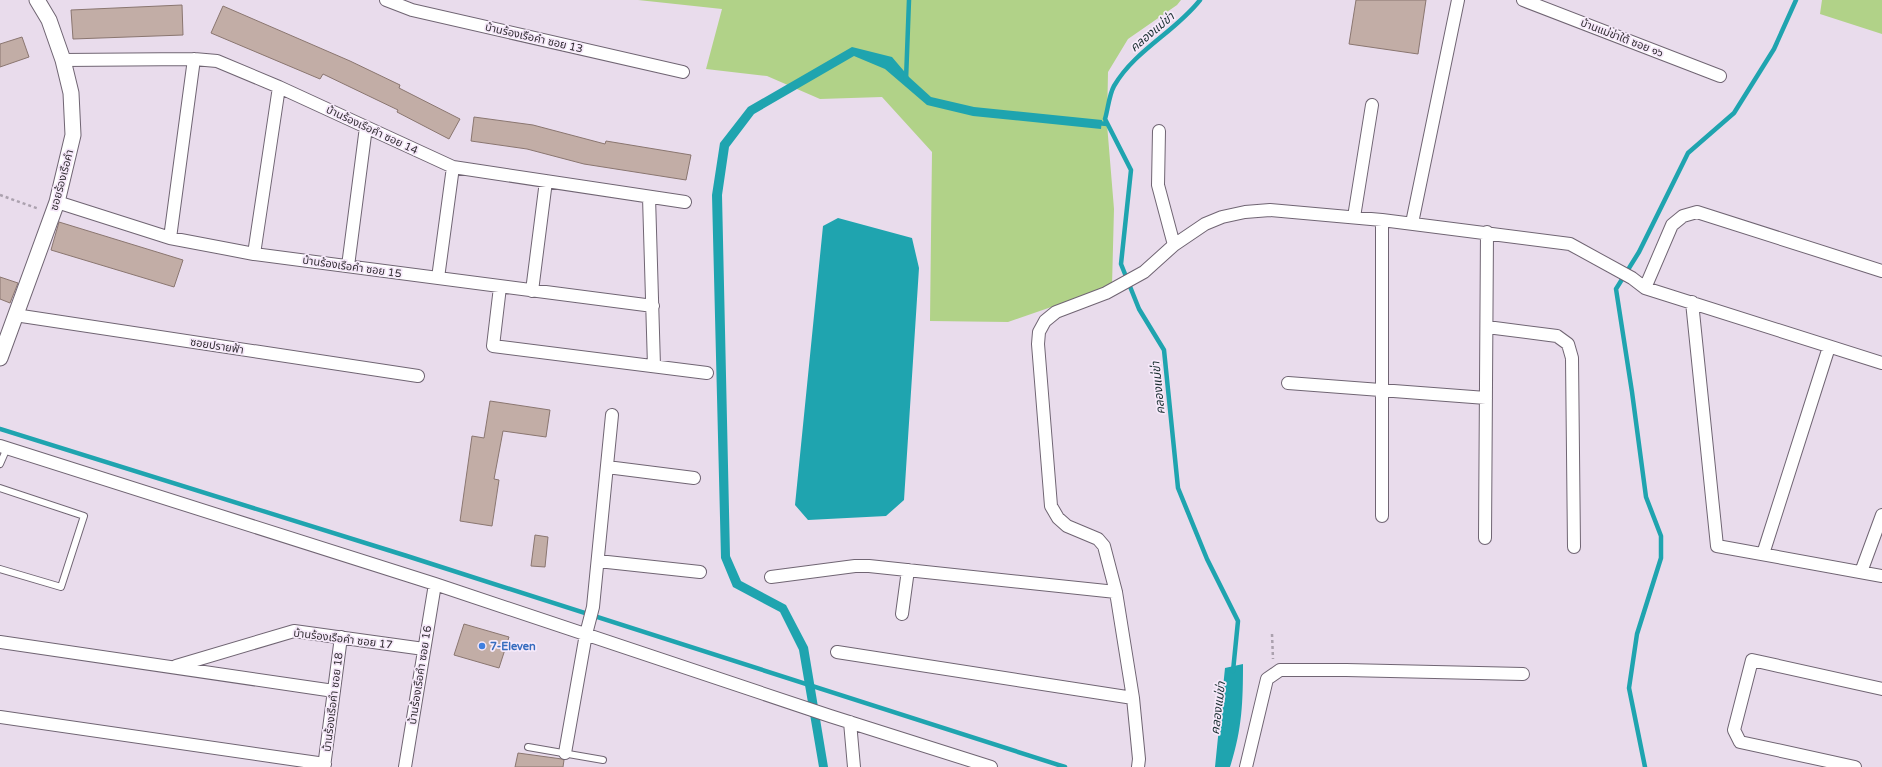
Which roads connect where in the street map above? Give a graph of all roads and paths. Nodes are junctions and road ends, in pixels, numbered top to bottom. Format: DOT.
graph roads {
  1 [pos="37,0"];
  2 [pos="386,0"];
  3 [pos="1458,0"];
  4 [pos="1523,0"];
  5 [pos="194,59"];
  6 [pos="62,60"];
  7 [pos="683,72"];
  8 [pos="1720,76"];
  9 [pos="279,88"];
  10 [pos="1372,105"];
  11 [pos="366,128"];
  12 [pos="1159,131"];
  13 [pos="452,168"];
  14 [pos="546,181"];
  15 [pos="0,195"];
  16 [pos="649,197"];
  17 [pos="685,202"];
  18 [pos="55,208"];
  19 [pos="1354,217"];
  20 [pos="1382,220"];
  21 [pos="1412,223"];
  22 [pos="1487,232"];
  23 [pos="170,238"];
  24 [pos="1174,245"];
  25 [pos="254,254"];
  26 [pos="348,266"];
  27 [pos="1882,270"];
  28 [pos="438,278"];
  29 [pos="500,287"];
  30 [pos="1645,288"];
  31 [pos="532,291"];
  32 [pos="1692,302"];
  33 [pos="653,306"];
  34 [pos="15,315"];
  35 [pos="1486,327"];
  36 [pos="1829,347"];
  37 [pos="0,358"];
  38 [pos="1882,363"];
  39 [pos="654,366"];
  40 [pos="707,373"];
  41 [pos="418,376"];
  42 [pos="1288,383"];
  43 [pos="1383,390"];
  44 [pos="1486,398"];
  45 [pos="612,415"];
  46 [pos="4,447"];
  47 [pos="0,464"];
  48 [pos="607,467"];
  49 [pos="694,478"];
  50 [pos="0,488"];
  51 [pos="1882,515"];
  52 [pos="1382,516"];
  53 [pos="1485,538"];
  54 [pos="1574,547"];
  55 [pos="1763,554"];
  56 [pos="598,561"];
  57 [pos="0,569"];
  58 [pos="908,570"];
  59 [pos="700,572"];
  60 [pos="1861,572"];
  61 [pos="1882,576"];
  62 [pos="771,577"];
  63 [pos="435,584"];
  64 [pos="1116,592"];
  65 [pos="902,614"];
  66 [pos="586,634"];
  67 [pos="1272,634"];
  68 [pos="341,637"];
  69 [pos="0,642"];
  70 [pos="424,649"];
  71 [pos="837,652"];
  72 [pos="171,667"];
  73 [pos="1273,673"];
  74 [pos="1523,674"];
  75 [pos="1882,689"];
  76 [pos="334,690"];
  77 [pos="1133,698"];
  78 [pos="0,717"];
  79 [pos="850,722"];
  80 [pos="528,747"];
  81 [pos="565,753"];
  82 [pos="603,760"];
  83 [pos="324,765"];
  84 [pos="405,767"];
  85 [pos="854,767"];
  86 [pos="991,767"];
  87 [pos="1138,767"];
  88 [pos="1246,767"];
  89 [pos="1855,767"];
  1 -- 6 [label="street, ซอยร้องเรือคำ"];
  2 -- 7 [label="street, บ้านร้องเรือคำ ซอย 13"];
  3 -- 21 [label="street"];
  4 -- 8 [label="street, บ้านแม่ข่าใต้ ซอย ๑๖"];
  5 -- 6 [label="street, บ้านร้องเรือคำ ซอย 14"];
  5 -- 9 [label="street, บ้านร้องเรือคำ ซอย 14"];
  5 -- 23 [label="street"];
  6 -- 18 [label="street, ซอยร้องเรือคำ"];
  9 -- 11 [label="street, บ้านร้องเรือคำ ซอย 14"];
  9 -- 25 [label="street"];
  10 -- 19 [label="street"];
  11 -- 13 [label="street, บ้านร้องเรือคำ ซอย 14"];
  11 -- 26 [label="street"];
  12 -- 24 [label="street"];
  13 -- 14 [label="street, บ้านร้องเรือคำ ซอย 14"];
  13 -- 28 [label="street"];
  14 -- 16 [label="street, บ้านร้องเรือคำ ซอย 14"];
  14 -- 31 [label="street"];
  15 -- 18 [label="path"];
  16 -- 17 [label="street, บ้านร้องเรือคำ ซอย 14"];
  16 -- 33 [label="street"];
  18 -- 23 [label="street, บ้านร้องเรือคำ ซอย 15"];
  18 -- 34 [label="street, ซอยร้องเรือคำ"];
  19 -- 20 [label="street"];
  19 -- 24 [label="street"];
  20 -- 21 [label="street"];
  20 -- 43 [label="street"];
  21 -- 22 [label="street"];
  22 -- 30 [label="street"];
  22 -- 35 [label="street"];
  23 -- 25 [label="street, บ้านร้องเรือคำ ซอย 15"];
  24 -- 64 [label="street"];
  25 -- 26 [label="street, บ้านร้องเรือคำ ซอย 15"];
  26 -- 28 [label="street, บ้านร้องเรือคำ ซอย 15"];
  27 -- 30 [label="street"];
  28 -- 29 [label="street, บ้านร้องเรือคำ ซอย 15"];
  29 -- 31 [label="street, บ้านร้องเรือคำ ซอย 15"];
  29 -- 39 [label="street"];
  30 -- 32 [label="street"];
  31 -- 33 [label="street, บ้านร้องเรือคำ ซอย 15"];
  32 -- 36 [label="street"];
  32 -- 55 [label="street"];
  33 -- 39 [label="street"];
  34 -- 37 [label="street, ซอยร้องเรือคำ"];
  34 -- 41 [label="street, ซอยปรายฟ้า"];
  35 -- 44 [label="street"];
  35 -- 54 [label="street"];
  36 -- 38 [label="street"];
  36 -- 55 [label="street"];
  39 -- 40 [label="street"];
  42 -- 43 [label="street"];
  43 -- 44 [label="street"];
  43 -- 52 [label="street"];
  44 -- 53 [label="street"];
  45 -- 48 [label="street"];
  46 -- 47 [label="lane"];
  46 -- 63 [label="street"];
  48 -- 49 [label="street"];
  48 -- 56 [label="street"];
  50 -- 57 [label="lane"];
  51 -- 60 [label="street"];
  55 -- 60 [label="street"];
  56 -- 59 [label="street"];
  56 -- 66 [label="street"];
  58 -- 62 [label="street"];
  58 -- 64 [label="street"];
  58 -- 65 [label="street"];
  60 -- 61 [label="street"];
  63 -- 66 [label="street"];
  63 -- 70 [label="street, บ้านร้องเรือคำ ซอย 16"];
  64 -- 77 [label="street"];
  66 -- 79 [label="street"];
  66 -- 81 [label="street"];
  67 -- 73 [label="path"];
  68 -- 70 [label="street, บ้านร้องเรือคำ ซอย 17"];
  68 -- 72 [label="street, บ้านร้องเรือคำ ซอย 17"];
  68 -- 76 [label="street, บ้านร้องเรือคำ ซอย 18"];
  69 -- 72 [label="street"];
  70 -- 84 [label="street, บ้านร้องเรือคำ ซอย 16"];
  71 -- 77 [label="street"];
  72 -- 76 [label="street"];
  73 -- 74 [label="street"];
  73 -- 88 [label="street"];
  75 -- 89 [label="street"];
  76 -- 83 [label="street, บ้านร้องเรือคำ ซอย 18"];
  77 -- 87 [label="street"];
  78 -- 83 [label="street"];
  79 -- 85 [label="street"];
  79 -- 86 [label="street"];
  80 -- 81 [label="lane"];
  81 -- 82 [label="lane"];
}
